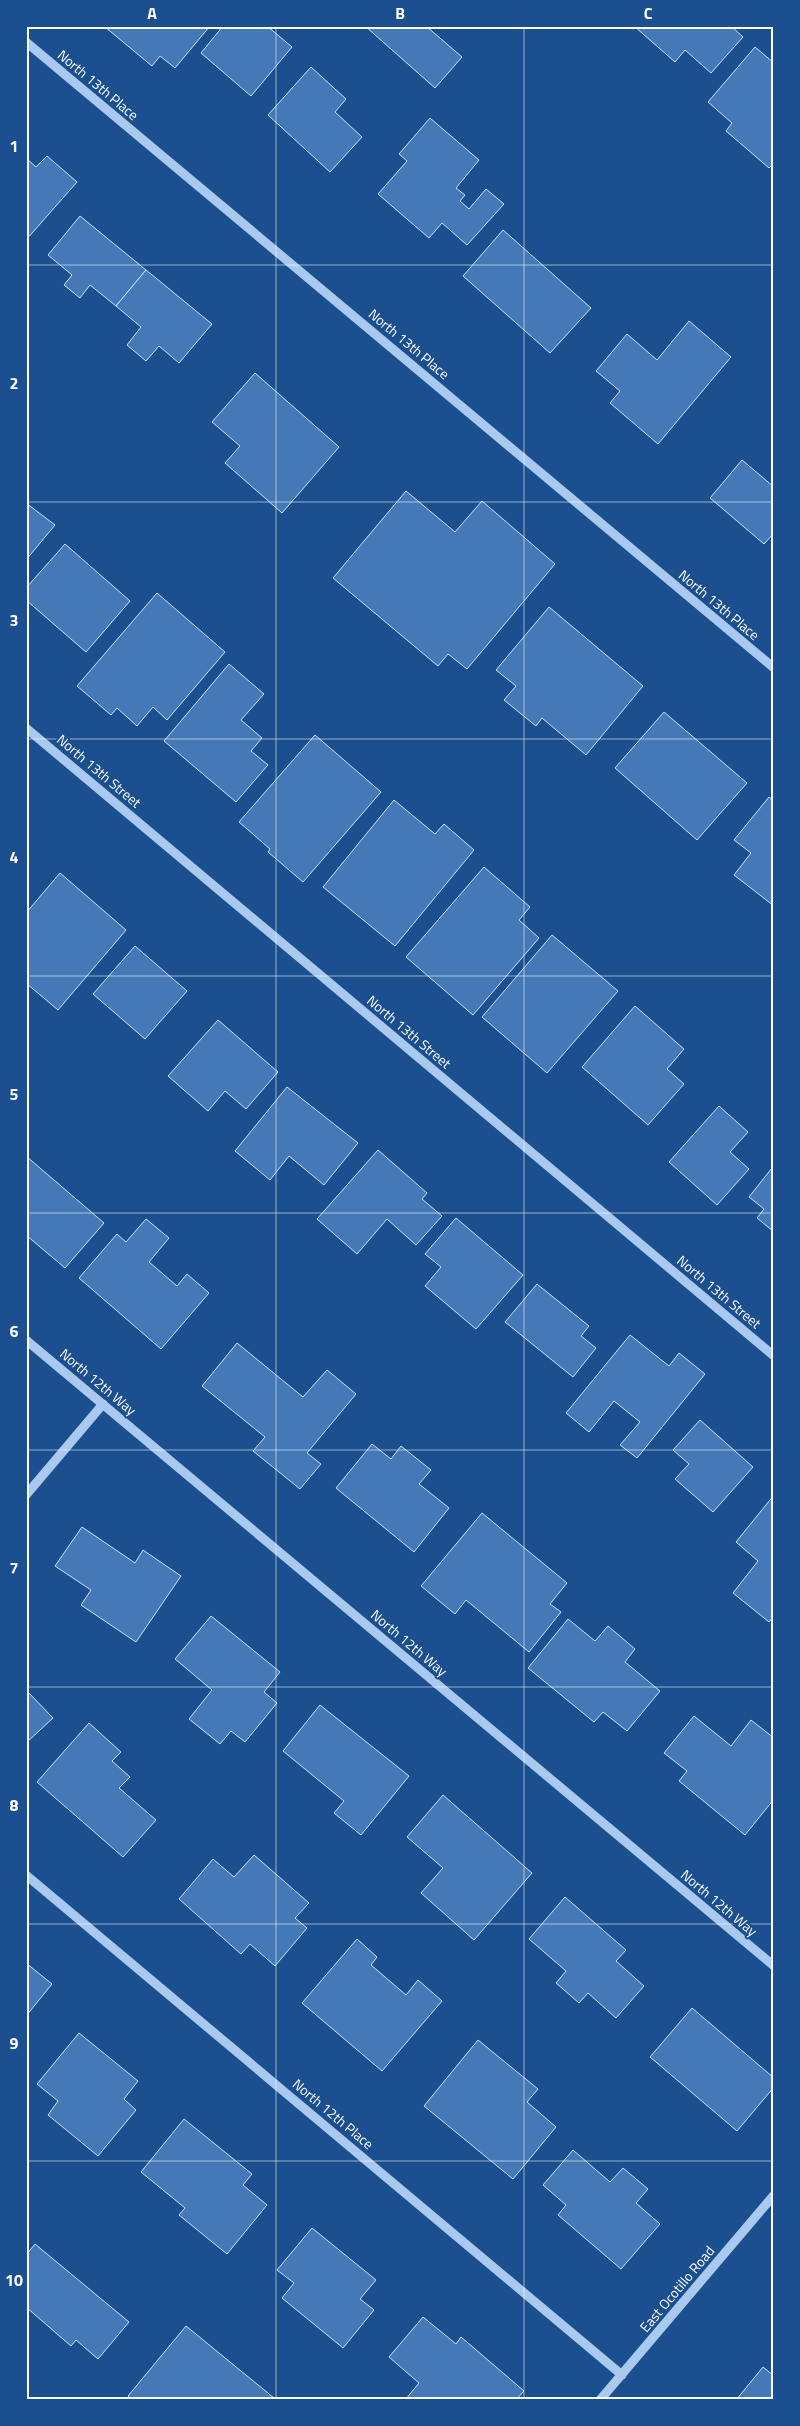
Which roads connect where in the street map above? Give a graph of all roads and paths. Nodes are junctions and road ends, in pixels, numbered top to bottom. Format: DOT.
graph roads {
  1 [pos="26,42"];
  2 [pos="774,668"];
  3 [pos="26,728"];
  4 [pos="26,1340"];
  5 [pos="774,1356"];
  6 [pos="102,1404"];
  7 [pos="26,1495"];
  8 [pos="26,1875"];
  9 [pos="774,1966"];
  10 [pos="774,2195"];
  11 [pos="622,2375"];
  12 [pos="600,2400"];
  1 -- 2 [label="street, North 13th Place"];
  3 -- 5 [label="street, North 13th Street"];
  4 -- 6 [label="street, North 12th Way"];
  6 -- 7 [label="street"];
  6 -- 9 [label="street, North 12th Way"];
  8 -- 11 [label="street, North 12th Place"];
  10 -- 11 [label="street, East Ocotillo Road"];
  11 -- 12 [label="street, East Ocotillo Road"];
}
